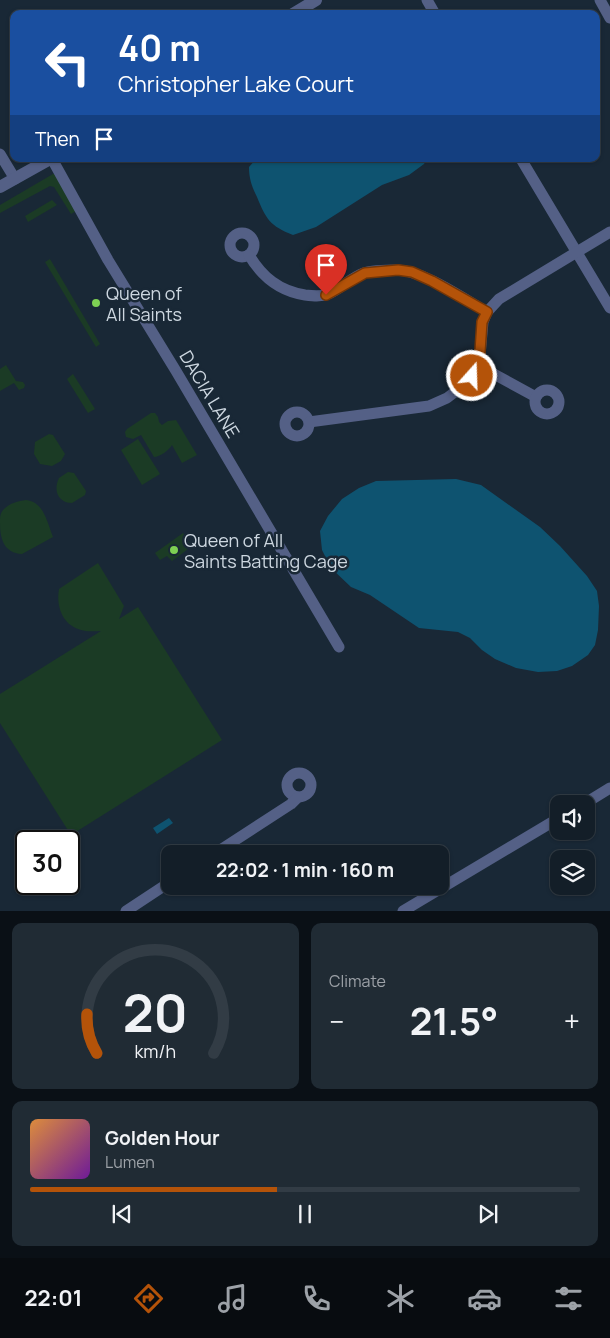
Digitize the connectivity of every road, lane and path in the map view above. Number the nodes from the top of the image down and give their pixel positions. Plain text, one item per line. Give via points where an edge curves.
1 (316, 0) edge
2 (600, 0) edge
3 (300, 10) edge
4 (610, 18) edge
5 (0, 154) edge
6 (46, 162) edge
7 (53, 162) edge
8 (523, 162) edge
9 (15, 179) junction
10 (1, 185) edge
11 (610, 232) edge
12 (576, 252) junction
13 (249, 255) dead end
14 (610, 308) edge
15 (487, 312) junction
16 (479, 366) junction
17 (536, 397) dead end
18 (309, 422) dead end
19 (339, 647) dead end
20 (610, 788) edge
21 (298, 797) dead end
22 (595, 797) edge
23 (550, 823) edge
24 (228, 845) edge
25 (161, 888) edge
26 (126, 910) edge
27 (403, 910) edge

1 - 3 street
2 - 4 street
5 - 9 street
6 - 9 street
7 - 19 street, DACIA LANE
8 - 12 street
9 - 10 street
11 - 12 street
12 - 14 street
12 - 15 street via 499,299
13 - 15 street via 268,279 295,293 326,295 365,273 398,270 425,278
15 - 16 street via 482,322
16 - 17 street
16 - 18 street via 464,385 429,406
20 - 22 street
21 - 24 street
23 - 27 street
25 - 26 street

